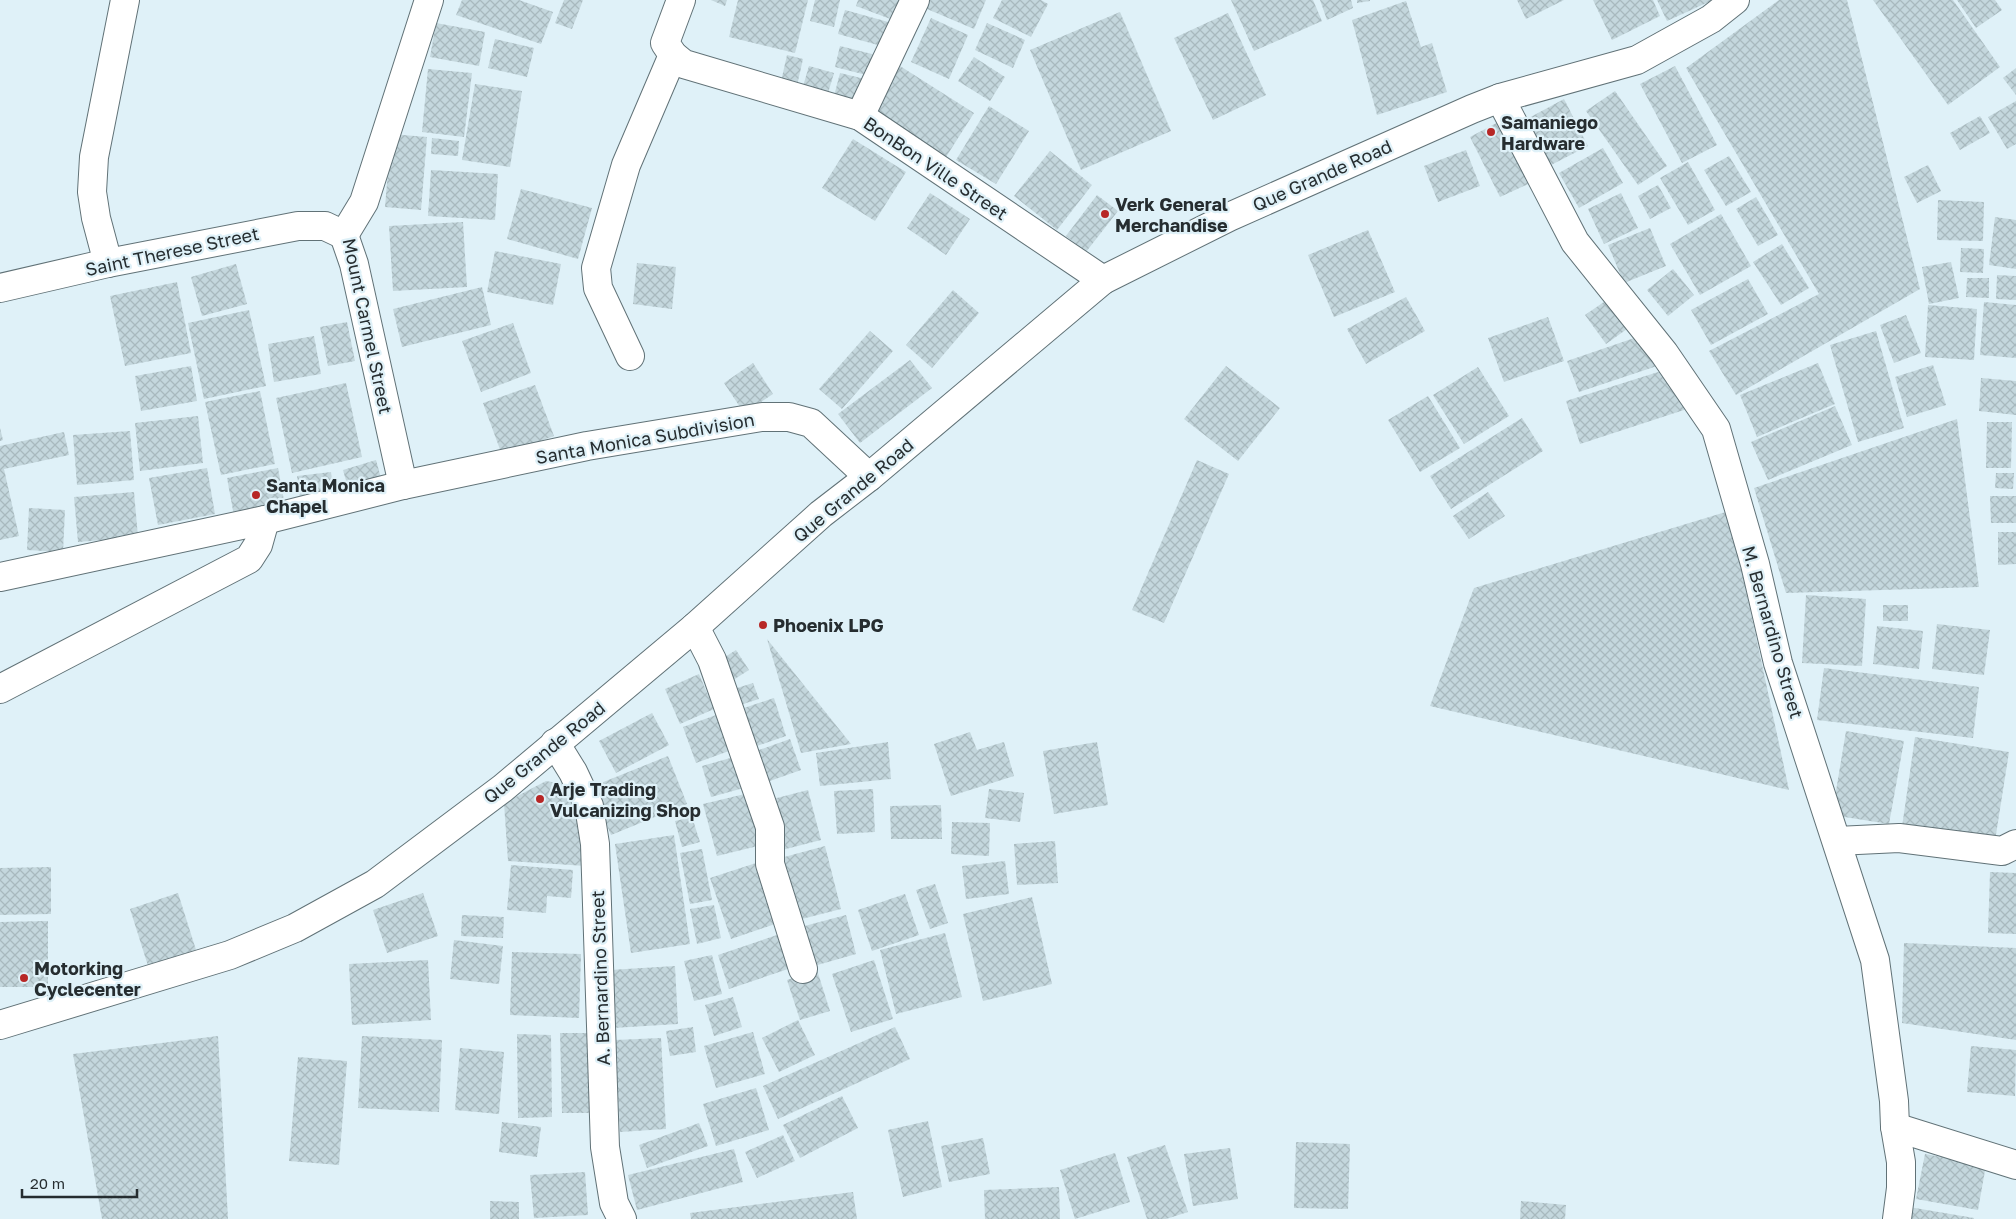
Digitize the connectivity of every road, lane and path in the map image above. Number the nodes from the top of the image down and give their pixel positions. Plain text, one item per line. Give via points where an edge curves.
1 (125, 0) edge
2 (429, 0) edge
3 (681, 0) edge
4 (915, 0) edge
5 (1736, 0) edge
6 (673, 55) junction
7 (1500, 98) junction
8 (860, 116) junction
9 (344, 235) junction
10 (108, 263) junction
11 (1103, 280) junction
12 (0, 288) edge
13 (630, 356) dead end
14 (869, 477) junction
15 (403, 486) junction
16 (265, 520) junction
17 (0, 577) edge
18 (696, 627) junction
19 (0, 689) edge
20 (555, 743) junction
21 (1837, 842) junction
22 (2016, 844) edge
23 (803, 969) dead end
24 (0, 1025) edge
25 (1895, 1127) junction
26 (2016, 1164) edge
27 (622, 1219) edge
28 (1897, 1219) edge

1 - 10 street via 94,157 92,192
2 - 9 street, Mount Carmel Street via 364,202
3 - 6 street via 664,43
4 - 8 street
5 - 7 street, Que Grande Road via 1711,20 1637,60
6 - 8 street, BonBon Ville Street via 684,64
6 - 13 street via 626,165 596,268 598,288
7 - 11 street, Que Grande Road via 1246,209
7 - 21 street, M. Bernardino Street via 1575,242 1664,353 1716,429 1755,564 1778,663
8 - 11 street, BonBon Ville Street
9 - 10 street, Saint Therese Street via 325,226 298,226
9 - 15 street, Mount Carmel Street via 354,264
10 - 12 street, Saint Therese Street
11 - 14 street, Que Grande Road
14 - 15 street, Santa Monica Subdivision via 811,422 789,417 762,417 587,446
14 - 18 street, Que Grande Road via 821,514
15 - 16 street, Santa Monica Subdivision
16 - 17 street, Santa Monica Subdivision
16 - 19 street via 250,559
18 - 20 street, Que Grande Road
18 - 23 street via 712,660 770,827 770,864
20 - 24 street, Que Grande Road via 503,788 375,884 295,928 230,955
20 - 27 street, A. Bernardino Street via 589,806 595,844 605,1147 614,1203
21 - 22 street via 1899,838 2002,851
21 - 25 street, M. Bernardino Street via 1875,960
25 - 26 street
25 - 28 street, M. Bernardino Street via 1902,1162

